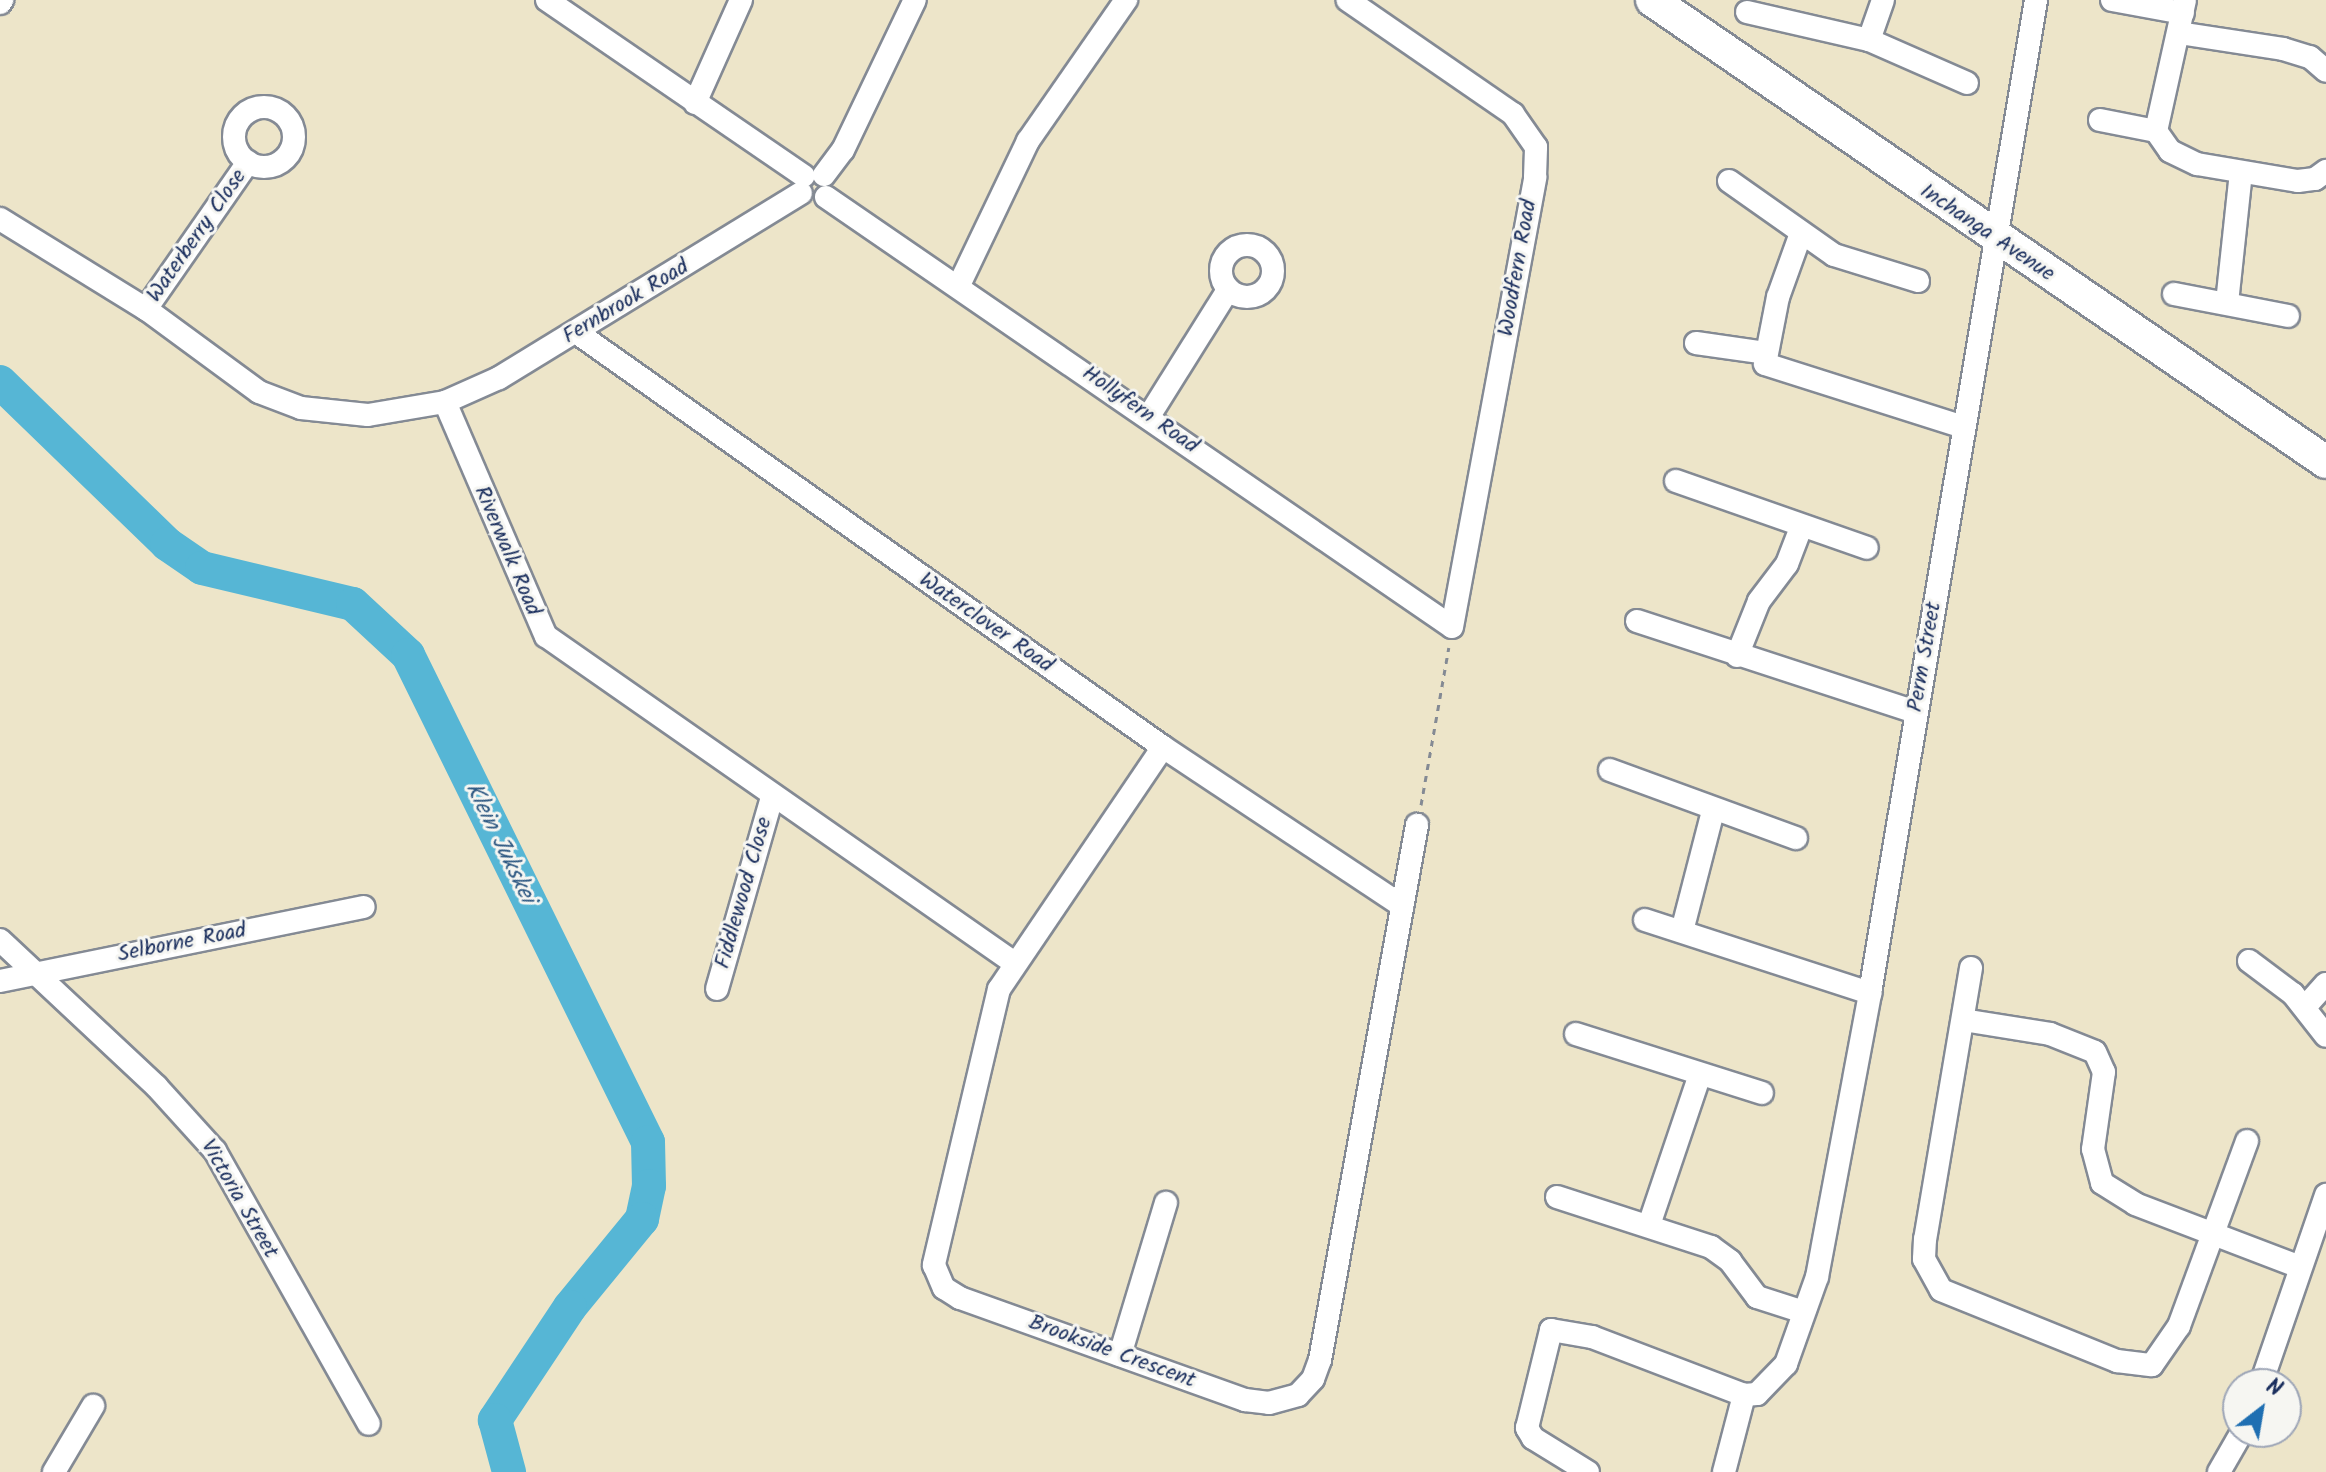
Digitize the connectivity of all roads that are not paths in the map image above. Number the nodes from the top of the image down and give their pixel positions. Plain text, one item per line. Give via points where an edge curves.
1 (547, 0) edge
2 (741, 0) edge
3 (915, 0) edge
4 (1126, 0) edge
5 (1348, 0) edge
6 (1652, 0) edge
7 (1883, 0) edge
8 (2036, 0) edge
9 (2112, 0) edge
10 (1747, 12) dead end
11 (2182, 15) edge
12 (1869, 40) junction
13 (2326, 71) edge
14 (1967, 83) dead end
15 (695, 103) junction
16 (2100, 120) dead end
17 (2156, 131) junction
18 (248, 162) dead end
19 (2326, 171) edge
20 (2241, 173) junction
21 (1729, 181) dead end
22 (814, 185) junction
23 (0, 219) edge
24 (1800, 236) junction
25 (1997, 241) junction
26 (1918, 281) dead end
27 (959, 285) junction
28 (1228, 290) dead end
29 (2174, 294) dead end
30 (2227, 303) junction
31 (146, 309) junction
32 (2288, 316) dead end
33 (576, 332) junction
34 (1696, 343) dead end
35 (1765, 353) junction
36 (445, 402) junction
37 (1149, 416) junction
38 (1964, 427) junction
39 (2326, 462) edge
40 (1676, 481) dead end
41 (1801, 527) junction
42 (1867, 548) dead end
43 (1637, 621) dead end
44 (1452, 627) joint
45 (1737, 656) junction
46 (1916, 712) junction
47 (1163, 747) junction
48 (1610, 770) dead end
49 (772, 797) junction
50 (1713, 811) junction
51 (1417, 825) road end
52 (1796, 838) dead end
53 (1402, 906) junction
54 (364, 907) dead end
55 (1645, 920) dead end
56 (1682, 931) junction
57 (0, 940) edge
58 (2249, 961) dead end
59 (1013, 962) junction
60 (1971, 968) dead end
61 (35, 972) junction
62 (0, 981) edge
63 (2326, 984) edge
64 (717, 989) dead end
65 (1870, 993) junction
66 (2305, 1007) junction
67 (1963, 1020) junction
68 (1576, 1034) dead end
69 (2326, 1036) edge
70 (1700, 1074) junction
71 (1762, 1093) dead end
72 (2247, 1141) dead end
73 (2326, 1195) edge
74 (1557, 1197) dead end
75 (1166, 1203) dead end
76 (1649, 1225) junction
77 (2212, 1234) junction
78 (2300, 1267) junction
79 (1804, 1312) junction
80 (1120, 1355) junction
81 (2266, 1368) edge
82 (1744, 1395) junction
83 (93, 1406) dead end
84 (369, 1424) dead end
85 (2233, 1448) edge
86 (54, 1472) edge
87 (1588, 1472) edge
88 (1724, 1472) edge
89 (2219, 1472) edge

1 - 15 street, Hollyfern Road
2 - 15 street
3 - 22 street via 843,150
4 - 27 street via 1028,141
5 - 44 street, Woodfern Road via 1513,114 1536,147 1535,177
6 - 25 street, Inchanga Avenue
7 - 12 street
8 - 25 street, Perm Street
9 - 11 street
10 - 12 street
11 - 13 street via 2310,57
11 - 17 street
12 - 14 street
15 - 22 street, Hollyfern Road
16 - 17 street
17 - 20 street via 2178,157
18 - 31 street, Waterberry Close
19 - 20 street via 2306,182
20 - 30 street
21 - 24 street
22 - 27 street, Hollyfern Road
22 - 33 street, Fernbrook Road
23 - 31 street
24 - 26 street via 1854,264
24 - 35 street
25 - 38 street, Perm Street
25 - 39 street, Inchanga Avenue
27 - 37 street, Hollyfern Road
28 - 37 street
29 - 30 street
30 - 32 street
31 - 36 street via 234,378 301,408 368,415
33 - 36 street, Fernbrook Road
33 - 47 street, Waterclover Road
34 - 35 street
35 - 38 street via 1765,364 1778,372
36 - 49 street, Riverwalk Road via 546,636
37 - 44 street, Hollyfern Road
38 - 46 street, Perm Street
40 - 41 street
41 - 42 street
41 - 45 street via 1787,564 1753,613
43 - 45 street
45 - 46 street
46 - 65 street, Perm Street
47 - 53 street, Waterclover Road
47 - 59 street, Brookside Crescent
48 - 50 street
49 - 59 street, Riverwalk Road
49 - 64 street, Fiddlewood Close
50 - 52 street
50 - 56 street
51 - 53 street, Brookside Crescent
53 - 80 street, Brookside Crescent via 1327,1329 1313,1379 1287,1400 1259,1403
54 - 61 street, Selborne Road
55 - 56 street
56 - 65 street
57 - 61 street, Victoria Street
58 - 66 street
59 - 80 street, Brookside Crescent via 988,1028 938,1235 935,1272 944,1288 960,1298
60 - 67 street
61 - 62 street, Selborne Road
61 - 84 street, Victoria Street via 157,1087 215,1151
63 - 66 street
65 - 79 street, Perm Street via 1828,1228
66 - 69 street
67 - 77 street via 2050,1034 2095,1052 2104,1072 2093,1149 2102,1183 2122,1198
67 - 77 street via 1925,1239 1924,1259 1941,1290 2117,1361 2152,1365 2179,1326
68 - 70 street
70 - 71 street
70 - 76 street
72 - 77 street
73 - 78 street
74 - 76 street
75 - 80 street
76 - 79 street via 1711,1247 1730,1261 1757,1297
77 - 78 street
78 - 81 street
79 - 82 street, Perm Street via 1777,1378 1757,1394
82 - 87 street via 1592,1337 1551,1330 1527,1428 1533,1438
82 - 88 street
83 - 86 street
85 - 89 street

